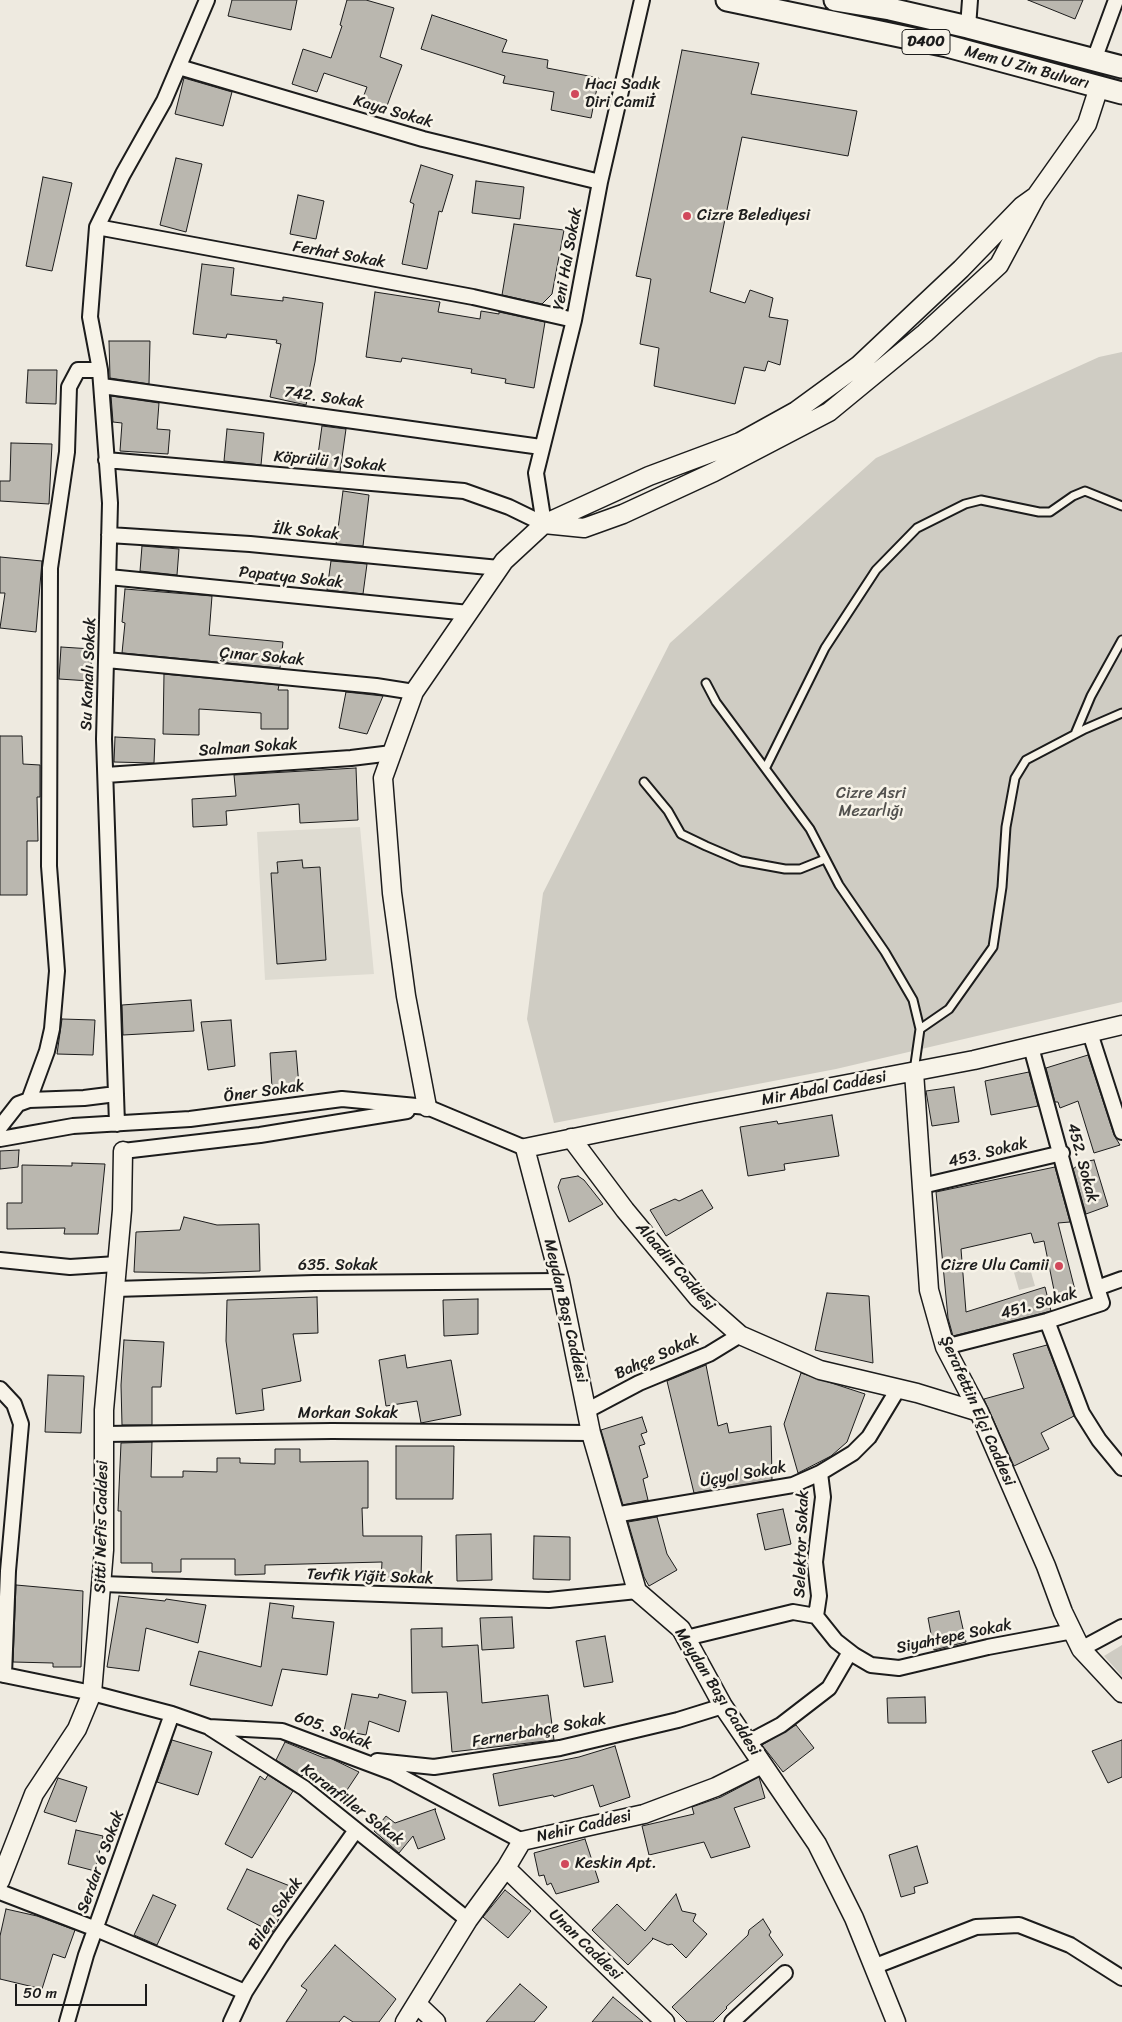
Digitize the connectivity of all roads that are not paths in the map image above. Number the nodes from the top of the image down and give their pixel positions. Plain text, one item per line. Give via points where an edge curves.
1 (207, 0) edge
2 (642, 0) edge
3 (727, 0) edge
4 (835, 0) edge
5 (970, 0) edge
6 (1116, 0) edge
7 (968, 27) junction
8 (1094, 60) junction
9 (179, 67) junction
10 (1122, 68) edge
11 (1099, 87) junction
12 (1122, 93) edge
13 (600, 182) junction
14 (1036, 196) junction
15 (97, 227) junction
16 (574, 320) junction
17 (100, 370) junction
18 (102, 386) junction
19 (541, 447) junction
20 (106, 460) junction
21 (1122, 506) edge
22 (544, 524) junction
23 (109, 535) junction
24 (500, 568) junction
25 (109, 577) junction
26 (469, 613) junction
27 (1122, 640) edge
28 (107, 660) junction
29 (706, 684) dead end
30 (414, 692) junction
31 (1122, 713) edge
32 (1075, 734) junction
33 (392, 753) junction
34 (766, 767) junction
35 (106, 775) junction
36 (644, 782) dead end
37 (825, 859) junction
38 (1122, 1025) edge
39 (920, 1029) junction
40 (1090, 1033) junction
41 (1031, 1047) junction
42 (914, 1072) junction
43 (116, 1094) junction
44 (29, 1100) junction
45 (427, 1108) junction
46 (117, 1124) junction
47 (0, 1126) edge
48 (1122, 1132) edge
49 (571, 1138) junction
50 (0, 1140) edge
51 (525, 1148) junction
52 (124, 1151) joint
53 (1062, 1153) junction
54 (922, 1186) junction
55 (0, 1260) edge
56 (117, 1264) junction
57 (1122, 1279) edge
58 (560, 1281) junction
59 (1098, 1288) junction
60 (115, 1289) junction
61 (1047, 1321) junction
62 (740, 1334) junction
63 (945, 1347) junction
64 (0, 1389) edge
65 (898, 1389) junction
66 (588, 1410) junction
67 (979, 1412) junction
68 (591, 1433) junction
69 (104, 1434) junction
70 (1122, 1468) edge
71 (820, 1473) junction
72 (614, 1515) junction
73 (102, 1584) junction
74 (637, 1591) junction
75 (816, 1616) junction
76 (1122, 1627) edge
77 (1073, 1631) junction
78 (686, 1638) junction
79 (1081, 1648) junction
80 (850, 1652) junction
81 (2, 1675) edge
82 (92, 1693) junction
83 (1122, 1693) edge
84 (722, 1706) junction
85 (172, 1714) junction
86 (209, 1727) junction
87 (747, 1742) junction
88 (359, 1760) junction
89 (762, 1764) junction
90 (356, 1830) junction
91 (522, 1841) junction
92 (506, 1868) junction
93 (0, 1881) edge
94 (0, 1892) edge
95 (468, 1920) junction
96 (96, 1929) junction
97 (873, 1967) junction
98 (785, 1973) dead end
99 (1122, 1978) edge
100 (245, 1992) junction
101 (417, 2004) junction
102 (66, 2022) edge
103 (231, 2022) edge
104 (405, 2022) edge
105 (436, 2022) edge
106 (665, 2022) edge
107 (732, 2022) edge
108 (896, 2022) edge

1 - 9 street
2 - 13 street, Yeni Hal Sokak
3 - 11 main road, Mem U Zin Bulvarı / D400 via 947,46
4 - 7 main road, Mem U Zin Bulvarı / D400
5 - 7 street
6 - 8 street
7 - 8 main road, Mem U Zin Bulvarı / D400
8 - 10 main road, Mem U Zin Bulvarı / D400
9 - 13 street, Kaya Sokak via 423,139
9 - 15 street
11 - 12 main road, Mem U Zin Bulvarı / D400
11 - 14 street via 1087,124
13 - 16 street, Yeni Hal Sokak
14 - 22 street via 859,365 796,411 740,442 649,476
14 - 22 street via 999,264 925,334 829,412 714,472 623,514 584,528
15 - 16 street, Ferhat Sokak via 473,297
15 - 17 street, Su Kanalı Sokak via 90,318
16 - 19 street, Yeni Hal Sokak
17 - 18 street, Su Kanalı Sokak
17 - 44 street via 78,370 69,387 67,452 50,568 49,866 56,972 52,1029
18 - 19 street, 742. Sokak
18 - 20 street, Su Kanalı Sokak
19 - 22 street, Yeni Hal Sokak via 536,472
20 - 22 street, Köprülü 1 Sokak via 464,491
20 - 23 street, Su Kanalı Sokak
21 - 34 lane via 1085,491 1050,512 981,500 965,504 917,528 876,570 825,648
22 - 24 street
23 - 24 street, İlk Sokak via 250,544
23 - 25 street, Su Kanalı Sokak
24 - 26 street
25 - 26 street, Papatya Sokak
25 - 28 street, Su Kanalı Sokak
26 - 30 street
27 - 32 lane via 1091,696
28 - 30 street, Çınar Sokak
28 - 35 street, Su Kanalı Sokak
29 - 34 lane
30 - 33 street
31 - 32 lane
32 - 39 lane via 1026,760 1016,778 1006,827 993,947 949,1008
33 - 35 street, Salman Sokak
33 - 45 street via 383,778 392,893 406,996
34 - 37 lane via 810,830
35 - 43 street, Su Kanalı Sokak
36 - 37 lane via 668,811 681,834 715,850 741,861 785,869 800,869
37 - 39 lane via 913,1000
38 - 40 street, Mir Abdal Caddesi
39 - 42 lane
40 - 41 street, Mir Abdal Caddesi
40 - 48 street
41 - 42 street, Mir Abdal Caddesi
41 - 53 street, 452. Sokak
42 - 49 street, Mir Abdal Caddesi
42 - 54 street, Şerafettin Elçi Caddesi
43 - 44 street
43 - 46 street, Su Kanalı Sokak
44 - 47 street via 18,1104
45 - 46 street, Öner Sokak via 342,1099 190,1119
45 - 51 street, Öner Sokak
45 - 52 street via 260,1135
46 - 50 street, Öner Sokak via 73,1126
49 - 51 street, Mir Abdal Caddesi
49 - 62 street, Alaadin Caddesi via 698,1298
51 - 58 street, Meydan Başı Caddesi
52 - 56 street, Sitti Nefis Caddesi
53 - 54 street, 453. Sokak
53 - 59 street, 452. Sokak
54 - 63 street, Şerafettin Elçi Caddesi via 929,1290
55 - 56 street via 70,1267
56 - 60 street, Sitti Nefis Caddesi
57 - 59 street, 451. Sokak
58 - 60 street, 635. Sokak
58 - 66 street, Meydan Başı Caddesi
59 - 61 street, 451. Sokak via 1102,1303
60 - 69 street, Sitti Nefis Caddesi
61 - 63 street, 451. Sokak
61 - 70 street via 1082,1413
62 - 65 street, Alaadin Caddesi via 820,1370
62 - 66 street, Bahçe Sokak via 709,1354 640,1383
63 - 67 street, Şerafettin Elçi Caddesi
64 - 81 street via 14,1404 21,1424
65 - 67 street, Alaadin Caddesi
65 - 71 street, Üçyol Sokak via 869,1437 853,1453
66 - 68 street, Meydan Başı Caddesi
67 - 77 street, Şerafettin Elçi Caddesi
68 - 69 street, Morkan Sokak via 332,1431
68 - 72 street, Meydan Başı Caddesi
69 - 73 street, Sitti Nefis Caddesi
71 - 72 street, Üçyol Sokak via 793,1485
71 - 75 street, Selektor Sokak via 823,1497 815,1562 819,1596
72 - 74 street, Meydan Başı Caddesi
73 - 74 street, Tevfik Yiğit Sokak via 549,1600
73 - 82 street, Sitti Nefis Caddesi
74 - 78 street, Meydan Başı Caddesi via 681,1629
75 - 78 street via 793,1612
75 - 80 street, Siyahtepe Sokak via 836,1641
76 - 79 street
77 - 79 street, Şerafettin Elçi Caddesi
77 - 80 street, Siyahtepe Sokak via 900,1668 871,1665
78 - 84 street, Meydan Başı Caddesi
79 - 83 street, Şerafettin Elçi Caddesi
80 - 87 street via 838,1676 824,1693 781,1725
81 - 82 street, 605. Sokak
82 - 85 street, 605. Sokak
82 - 93 street, Sitti Nefis Caddesi via 77,1729 34,1794
84 - 87 street, Meydan Başı Caddesi
84 - 88 street, Fernerbahçe Sokak via 678,1720 560,1748 434,1767
85 - 86 street, 605. Sokak
85 - 96 street, Serdar 6 Sokak
86 - 88 street, 605. Sokak via 282,1731
86 - 90 street, Karanfiller Sokak via 304,1788
87 - 89 street, Meydan Başı Caddesi
88 - 91 street, 605. Sokak via 394,1773
89 - 91 street, Nehir Caddesi via 716,1787 644,1814
89 - 97 street, Meydan Başı Caddesi via 817,1844 854,1918
90 - 95 street, Karanfiller Sokak
90 - 100 street, Bilen Sokak
91 - 92 street, Nehir Caddesi
92 - 95 street, Nehir Caddesi
92 - 106 street, Unan Caddesi
94 - 96 street
95 - 101 street, Nehir Caddesi
96 - 100 street
96 - 102 street, Serdar 6 Sokak
97 - 99 street via 976,1928 1019,1925 1070,1945
97 - 108 street, Meydan Başı Caddesi
98 - 107 street
100 - 103 street, Bilen Sokak
101 - 104 street, Nehir Caddesi
101 - 105 street

